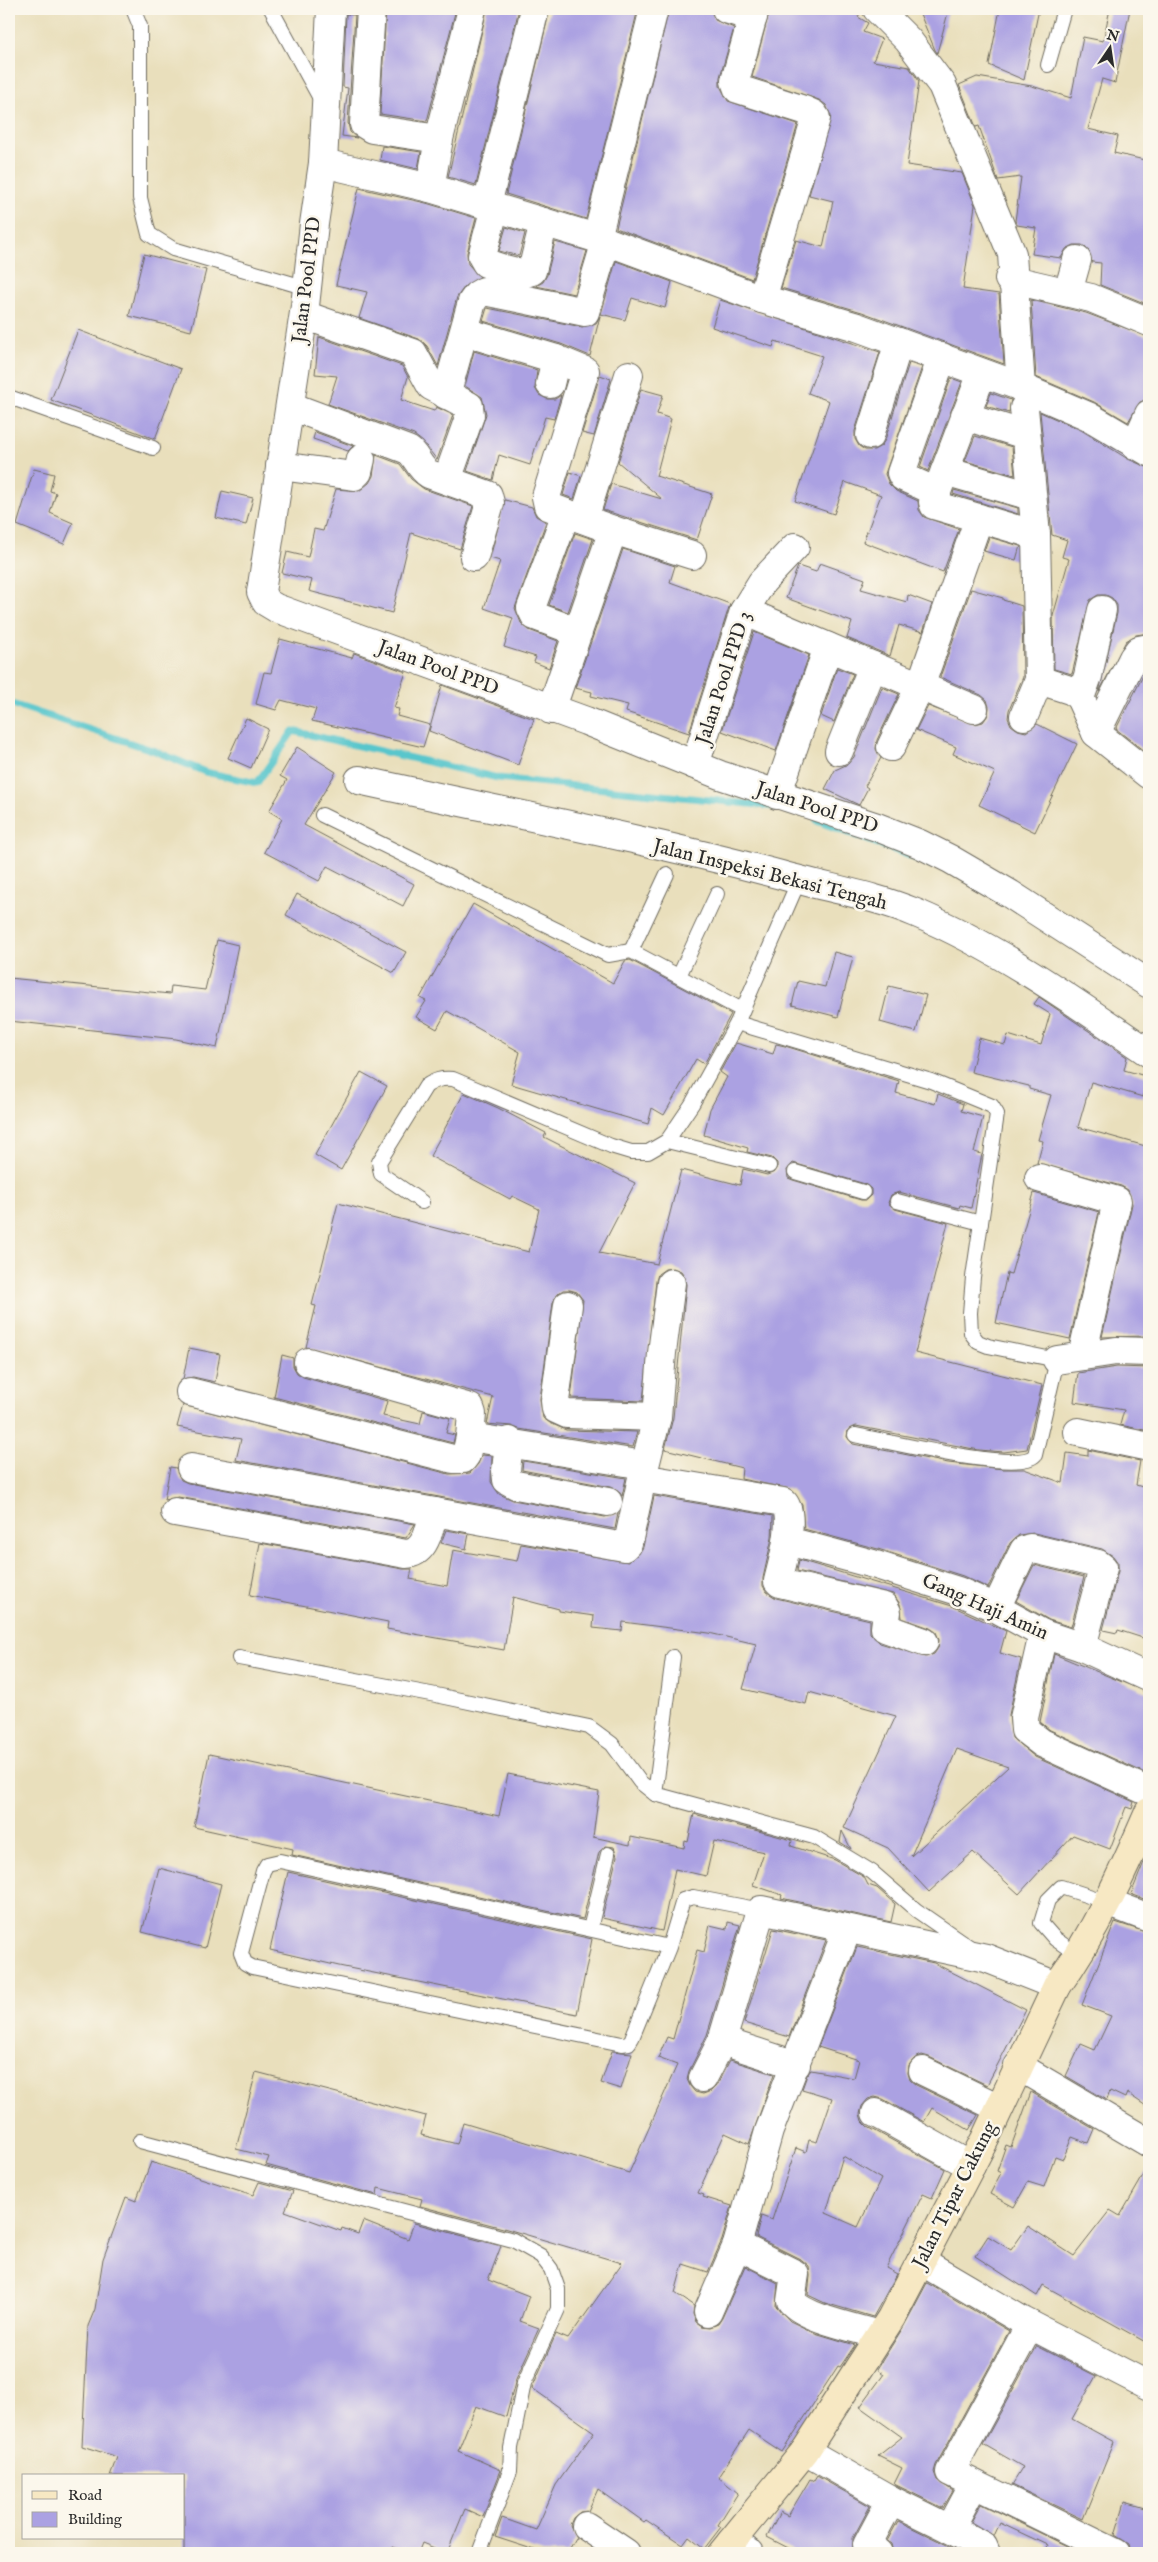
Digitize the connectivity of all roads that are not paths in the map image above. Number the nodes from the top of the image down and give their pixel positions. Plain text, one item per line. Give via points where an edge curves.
1 (133, 9) edge
2 (271, 9) edge
3 (332, 9) edge
4 (336, 9) edge
5 (472, 9) edge
6 (535, 9) edge
7 (654, 9) edge
8 (726, 9) edge
9 (877, 9) edge
10 (1064, 9) edge
11 (371, 11) edge
12 (754, 13) edge
13 (1048, 65) dead end
14 (326, 109) junction
15 (439, 139) junction
16 (323, 163) junction
17 (430, 188) junction
18 (491, 206) junction
19 (544, 222) junction
20 (601, 240) junction
21 (1077, 260) dead end
22 (1012, 279) junction
23 (307, 288) junction
24 (1068, 292) junction
25 (762, 299) junction
26 (304, 315) junction
27 (1149, 322) edge
28 (465, 332) junction
29 (899, 342) junction
30 (942, 358) junction
31 (982, 373) junction
32 (629, 375) dead end
33 (446, 395) junction
34 (9, 397) edge
35 (1023, 398) junction
36 (290, 406) junction
37 (1149, 414) edge
38 (965, 416) junction
39 (870, 435) dead end
40 (1025, 435) junction
41 (152, 448) dead end
42 (1142, 448) edge
43 (361, 460) dead end
44 (280, 466) junction
45 (448, 480) junction
46 (941, 482) junction
47 (1031, 496) junction
48 (575, 516) junction
49 (979, 518) junction
50 (613, 530) junction
51 (1036, 535) junction
52 (795, 547) dead end
53 (692, 556) dead end
54 (474, 557) dead end
55 (1102, 610) dead end
56 (744, 611) junction
57 (578, 632) junction
58 (828, 647) junction
59 (1149, 648) edge
60 (873, 666) junction
61 (1039, 680) junction
62 (921, 684) junction
63 (1080, 698) junction
64 (974, 709) dead end
65 (551, 710) junction
66 (1024, 716) dead end
67 (1096, 733) junction
68 (891, 747) dead end
69 (839, 751) dead end
70 (695, 765) junction
71 (1149, 775) edge
72 (358, 780) dead end
73 (777, 795) junction
74 (322, 815) dead end
75 (667, 874) dead end
76 (799, 880) junction
77 (717, 894) dead end
78 (631, 951) junction
79 (679, 976) junction
80 (1149, 984) edge
81 (742, 1010) junction
82 (737, 1023) junction
83 (1149, 1053) edge
84 (667, 1141) junction
85 (769, 1166) dead end
86 (795, 1172) dead end
87 (1039, 1178) dead end
88 (863, 1192) dead end
89 (422, 1202) dead end
90 (897, 1202) dead end
91 (981, 1223) junction
92 (671, 1284) dead end
93 (568, 1305) dead end
94 (1149, 1352) edge
95 (1069, 1358) junction
96 (308, 1362) dead end
97 (190, 1392) dead end
98 (657, 1417) junction
99 (1078, 1432) dead end
100 (855, 1435) dead end
101 (470, 1437) junction
102 (509, 1441) junction
103 (1149, 1447) edge
104 (191, 1468) dead end
105 (643, 1472) junction
106 (608, 1502) dead end
107 (175, 1512) dead end
108 (435, 1512) junction
109 (788, 1541) junction
110 (996, 1608) junction
111 (1043, 1634) junction
112 (924, 1642) dead end
113 (1082, 1647) junction
114 (673, 1657) dead end
115 (239, 1658) dead end
116 (1149, 1678) edge
117 (1149, 1792) edge
118 (655, 1794) junction
119 (1149, 1812) edge
120 (608, 1854) dead end
121 (1107, 1902) junction
122 (761, 1910) junction
123 (1149, 1918) edge
124 (590, 1929) junction
125 (847, 1930) junction
126 (669, 1947) junction
127 (1078, 1955) junction
128 (986, 1958) junction
129 (1057, 1986) junction
130 (722, 2041) junction
131 (796, 2065) junction
132 (1018, 2066) junction
133 (923, 2071) dead end
134 (703, 2078) dead end
135 (999, 2108) junction
136 (876, 2113) dead end
137 (140, 2141) dead end
138 (1149, 2143) edge
139 (971, 2166) junction
140 (737, 2245) junction
141 (921, 2261) junction
142 (708, 2312) dead end
143 (1030, 2325) junction
144 (880, 2335) junction
145 (1149, 2386) edge
146 (805, 2451) junction
147 (974, 2484) junction
148 (891, 2500) junction
149 (586, 2526) dead end
150 (950, 2529) junction
151 (734, 2549) edge
152 (479, 2553) edge
153 (626, 2553) edge
154 (878, 2553) edge
155 (986, 2553) edge
156 (1116, 2553) edge

1 - 23 lane via 140,26 140,198 149,234 173,249
2 - 14 lane
3 - 14 street, Jalan Pool PPD
4 - 11 street
5 - 15 street
6 - 18 street
7 - 20 street
8 - 12 street
9 - 22 street via 908,40 942,85 1012,254
10 - 13 lane
11 - 15 street via 364,124 372,129
12 - 25 street via 735,81 738,89 804,110 816,118
14 - 16 street, Jalan Pool PPD
15 - 17 street
16 - 17 street
16 - 23 street, Jalan Pool PPD
17 - 18 street
18 - 19 street
18 - 19 street via 482,256 486,263 500,268 523,273 532,271
19 - 20 street
20 - 25 street
20 - 28 street via 585,312 484,291 472,302
21 - 24 street
22 - 24 street
22 - 35 street
23 - 26 street, Jalan Pool PPD
24 - 27 street
25 - 29 street
26 - 33 street via 413,353 431,386
26 - 36 street, Jalan Pool PPD
28 - 33 street
28 - 48 street via 553,372 585,371 545,500 548,506
29 - 30 street
29 - 39 street
30 - 31 street
30 - 46 street via 901,473 903,477
31 - 35 street
31 - 38 street
32 - 48 street
33 - 45 street via 467,404 470,410
34 - 41 lane
35 - 40 street
35 - 42 street via 1088,416
36 - 44 street, Jalan Pool PPD
36 - 45 street via 408,450 414,454 421,469
37 - 42 street
38 - 40 street
38 - 46 street
40 - 47 street
43 - 44 street via 354,476
44 - 65 street, Jalan Pool PPD via 262,592 266,602
45 - 54 street via 490,498
46 - 47 street
46 - 49 street via 932,502 934,505
47 - 51 street
48 - 50 street
48 - 57 street via 531,608 535,616
49 - 51 street
49 - 62 street
50 - 53 street
50 - 57 street
51 - 61 street
52 - 56 street, Jalan Pool PPD 3 via 762,582
55 - 63 street
56 - 58 street
56 - 70 street, Jalan Pool PPD 3
57 - 65 street
58 - 60 street
58 - 73 street
59 - 67 street via 1139,650 1133,658
60 - 62 street
60 - 69 street
61 - 63 street via 1062,686
61 - 66 street
62 - 64 street
62 - 68 street
63 - 67 street
65 - 70 street, Jalan Pool PPD
67 - 71 street
70 - 73 street, Jalan Pool PPD
72 - 76 street, Jalan Inspeksi Bekasi Tengah
73 - 80 street, Jalan Pool PPD via 878,827 950,859
74 - 78 lane via 608,955
75 - 78 lane
76 - 81 lane
76 - 83 street, Jalan Inspeksi Bekasi Tengah via 855,893 913,912 960,934 1089,1012
77 - 79 lane
78 - 79 lane
79 - 81 lane
81 - 82 lane
82 - 84 lane via 692,1104
82 - 91 lane via 931,1081 992,1106 998,1121
84 - 85 lane
84 - 89 lane via 648,1152 631,1152 452,1079 442,1078 426,1086 379,1162 381,1174
86 - 88 lane
87 - 95 street via 1117,1201
90 - 91 lane
91 - 95 lane via 973,1277 972,1333 978,1342 988,1346
92 - 98 street
93 - 98 street via 556,1409 567,1414
94 - 95 street via 1116,1351
95 - 100 lane via 1037,1450 1030,1459 979,1459
96 - 101 street via 470,1408
97 - 101 street via 454,1459 463,1459 466,1455
98 - 105 street
99 - 103 street
101 - 102 street
102 - 105 street
102 - 106 street via 507,1480 516,1485
104 - 108 street
105 - 108 street via 628,1543 624,1547
105 - 109 street via 783,1502 788,1510
107 - 108 street via 414,1554 420,1549
109 - 110 street, Gang Haji Amin via 918,1578
109 - 112 street via 780,1583 884,1607 887,1612 885,1628
110 - 111 street, Gang Haji Amin
110 - 113 street via 1024,1550 1030,1548 1098,1564 1103,1568
111 - 113 street, Gang Haji Amin
111 - 117 street via 1024,1718 1025,1730 1042,1743
113 - 116 street, Gang Haji Amin
114 - 118 lane
115 - 118 lane via 589,1727 612,1744 640,1782
118 - 128 lane via 814,1837 872,1872 916,1910
119 - 121 street, Jalan Tipar Cakung
120 - 124 lane
121 - 123 street
121 - 127 street, Jalan Tipar Cakung
121 - 127 lane via 1061,1887 1048,1900 1041,1923 1055,1939
122 - 125 street
122 - 126 lane via 687,1898 683,1900
122 - 130 street
124 - 126 lane
124 - 126 lane via 280,1861 267,1864 263,1871 241,1953 245,1963 252,1967 622,2044 632,2038
125 - 128 street
125 - 131 street
127 - 129 street, Jalan Tipar Cakung
128 - 129 street
129 - 132 street, Jalan Tipar Cakung
130 - 131 street
130 - 134 street
131 - 140 street via 769,2131
132 - 135 street, Jalan Tipar Cakung
132 - 138 street
133 - 135 street
135 - 139 street, Jalan Tipar Cakung
136 - 139 street
137 - 152 lane via 513,2240 541,2256 558,2289 558,2309 524,2383 511,2448 510,2472
139 - 141 street, Jalan Tipar Cakung
140 - 142 street
140 - 144 street via 795,2274 791,2302 795,2306 809,2314
141 - 143 street
141 - 144 street, Jalan Tipar Cakung
143 - 145 street
143 - 147 street via 950,2472
144 - 146 street, Jalan Tipar Cakung
146 - 148 street
146 - 151 street, Jalan Tipar Cakung
147 - 150 street
147 - 156 street
148 - 150 street
148 - 154 street via 867,2545 868,2549
149 - 153 street
150 - 155 street via 982,2546

